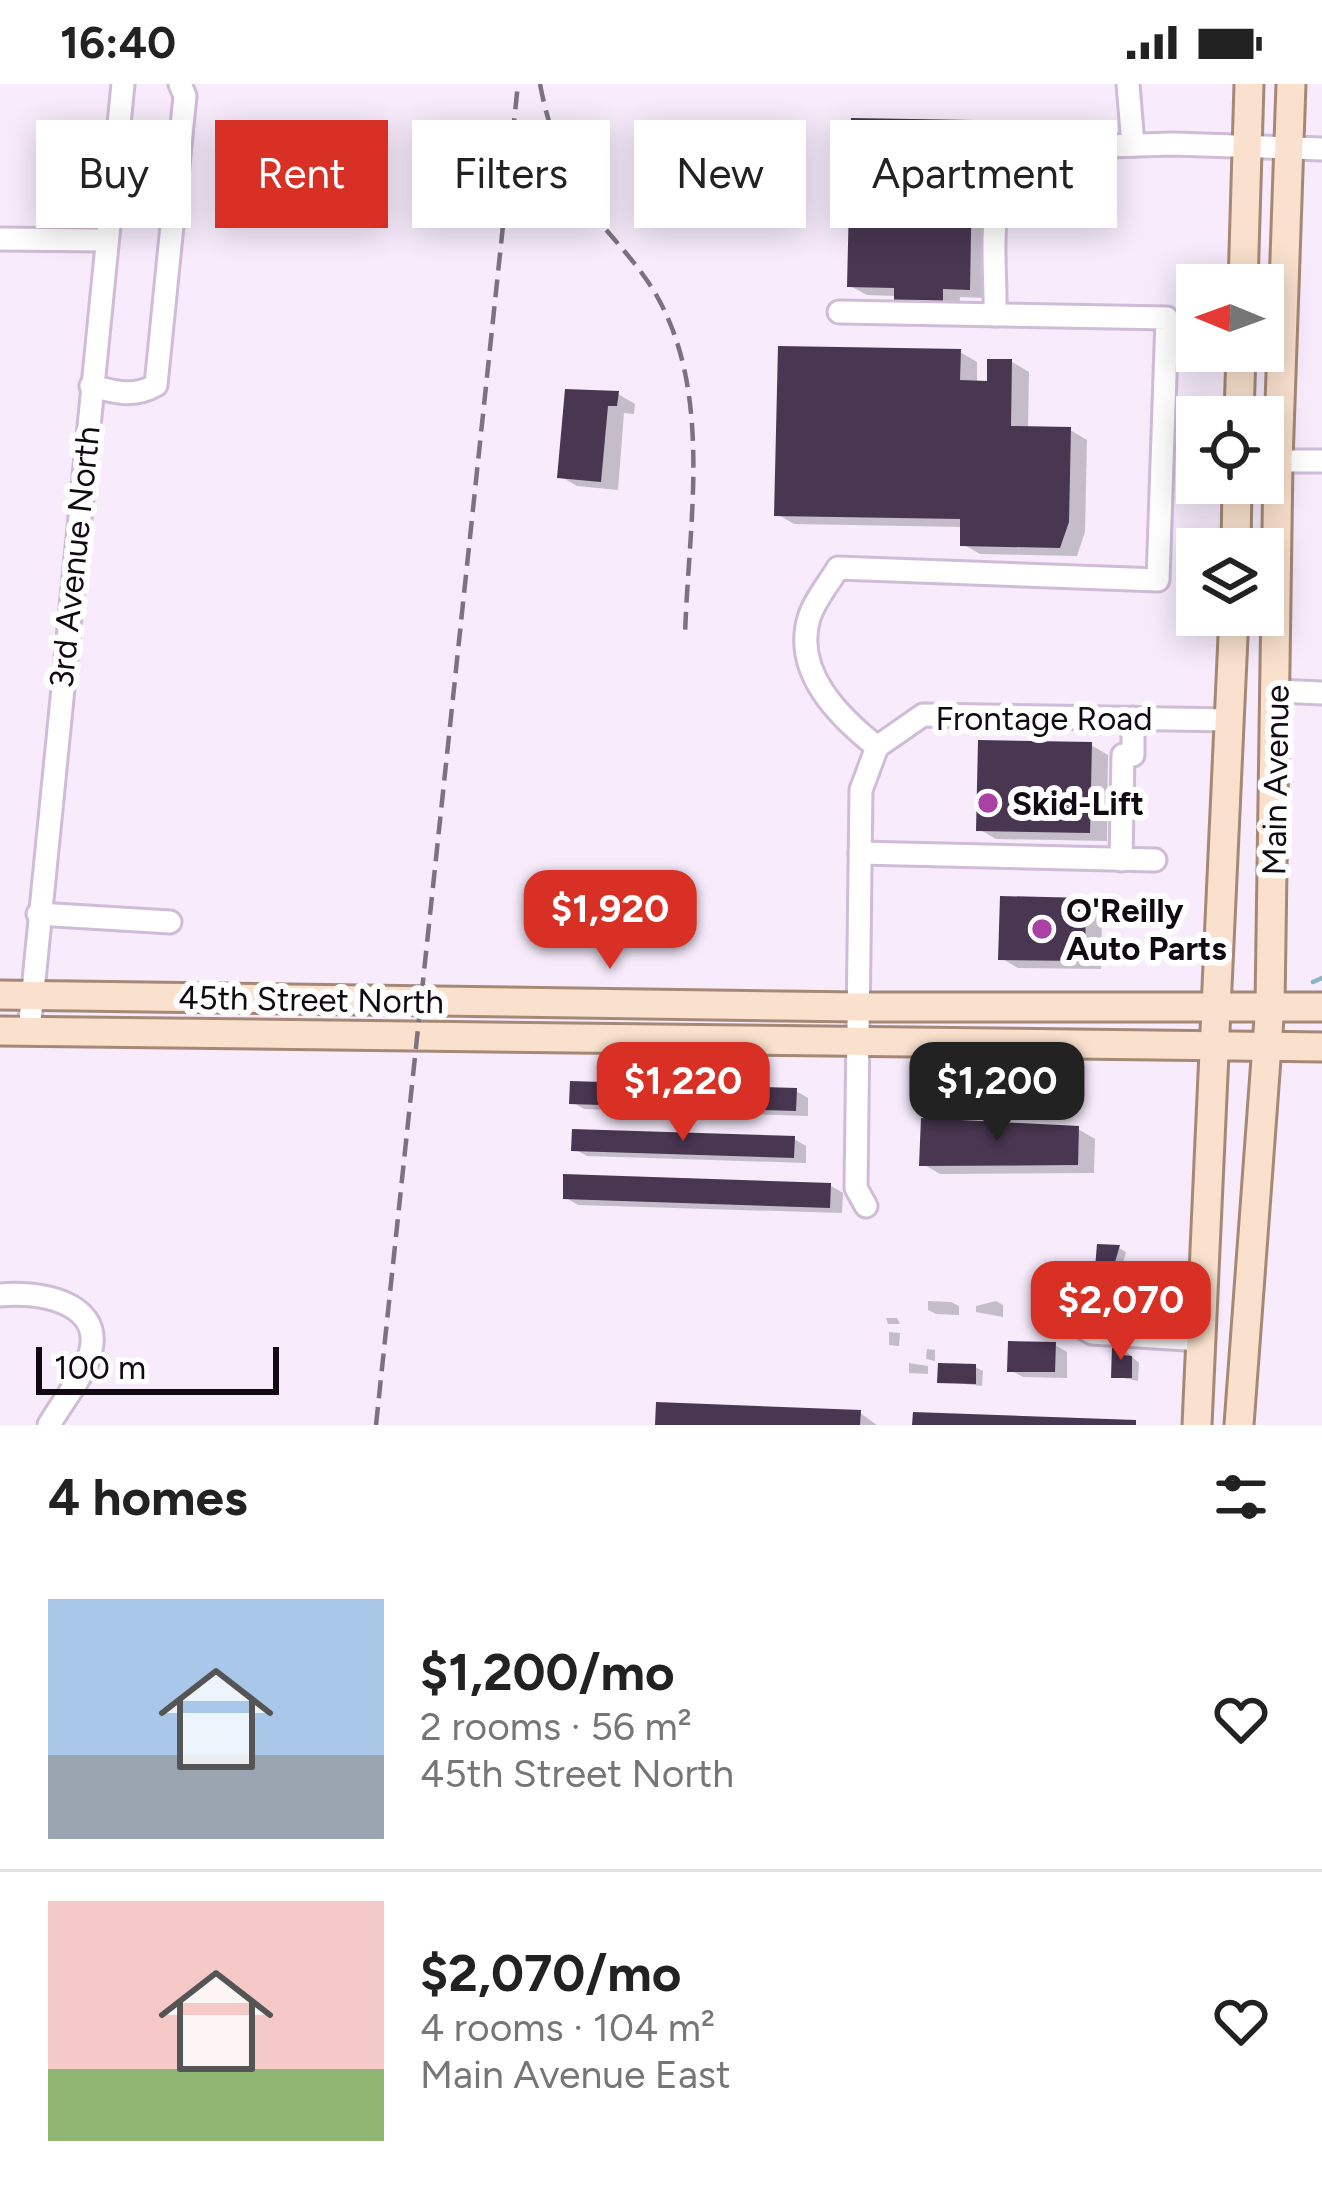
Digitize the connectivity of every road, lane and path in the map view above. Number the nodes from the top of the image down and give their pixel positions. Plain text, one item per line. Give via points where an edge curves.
1 (123, 84) edge
2 (180, 84) edge
3 (1128, 84) edge
4 (1249, 84) edge
5 (1292, 84) edge
6 (1133, 145) junction
7 (1247, 146) junction
8 (1290, 147) junction
9 (1322, 149) edge
10 (0, 239) edge
11 (105, 240) junction
12 (1244, 264) edge
13 (839, 312) dead end
14 (995, 315) junction
15 (91, 386) junction
16 (1280, 396) edge
17 (1284, 461) edge
18 (1322, 461) edge
19 (1278, 504) edge
20 (1233, 636) edge
21 (1277, 691) junction
22 (1322, 693) edge
23 (1133, 718) junction
24 (1231, 719) junction
25 (878, 746) junction
26 (860, 854) junction
27 (1121, 860) junction
28 (1155, 860) dead end
29 (38, 914) junction
30 (170, 922) dead end
31 (0, 995) edge
32 (31, 995) junction
33 (1220, 1004) junction
34 (1270, 1005) junction
35 (1322, 1006) edge
36 (860, 1007) junction
37 (14, 1031) edge
38 (860, 1042) junction
39 (1217, 1044) junction
40 (1266, 1044) junction
41 (1322, 1047) edge
42 (866, 1205) dead end
43 (1157, 1282) dead end
44 (0, 1294) edge
45 (1201, 1340) junction
46 (50, 1425) edge
47 (1197, 1425) edge
48 (1239, 1425) edge

1 - 11 street, 3rd Avenue North
2 - 15 street via 156,385 121,394
3 - 6 street
4 - 7 main road
5 - 8 main road, Main Avenue
6 - 7 street
6 - 14 street via 1039,148 1009,166 1000,182
7 - 8 street
7 - 12 main road
8 - 9 street
8 - 16 main road, Main Avenue
10 - 11 street
11 - 15 street, 3rd Avenue North
13 - 14 street
14 - 25 street via 1166,318 1159,580 838,568 808,619 808,666 844,721
15 - 29 street, 3rd Avenue North
17 - 18 street
19 - 21 main road, Main Avenue
20 - 24 main road, Main Avenue
21 - 22 street
21 - 34 main road, Main Avenue
23 - 24 street, Frontage Road
23 - 25 street, Frontage Road via 923,715
23 - 27 street via 1133,755 1123,754
24 - 33 main road, Main Avenue
25 - 26 street via 861,790
26 - 27 street
26 - 36 street
27 - 28 street
29 - 30 street
29 - 32 street, 3rd Avenue North
31 - 32 main road, 45th Street North
32 - 36 main road, 45th Street North
32 - 37 street, 3rd Avenue North
33 - 34 main road, 45th Street North
33 - 36 main road, 45th Street North
33 - 39 main road, Main Avenue
34 - 35 main road, 45th Street North
34 - 40 main road, Main Avenue
36 - 38 street
37 - 38 main road, 45th Street North
38 - 39 main road, 45th Street North
38 - 42 street via 856,1188
39 - 40 main road, 45th Street North
39 - 45 main road, Main Avenue
40 - 41 main road, 45th Street North
40 - 48 main road, Main Avenue
43 - 45 street via 1118,1281 1085,1295 1076,1323 1092,1334
44 - 46 street via 57,1299 88,1327 90,1353
45 - 47 main road, Main Avenue

